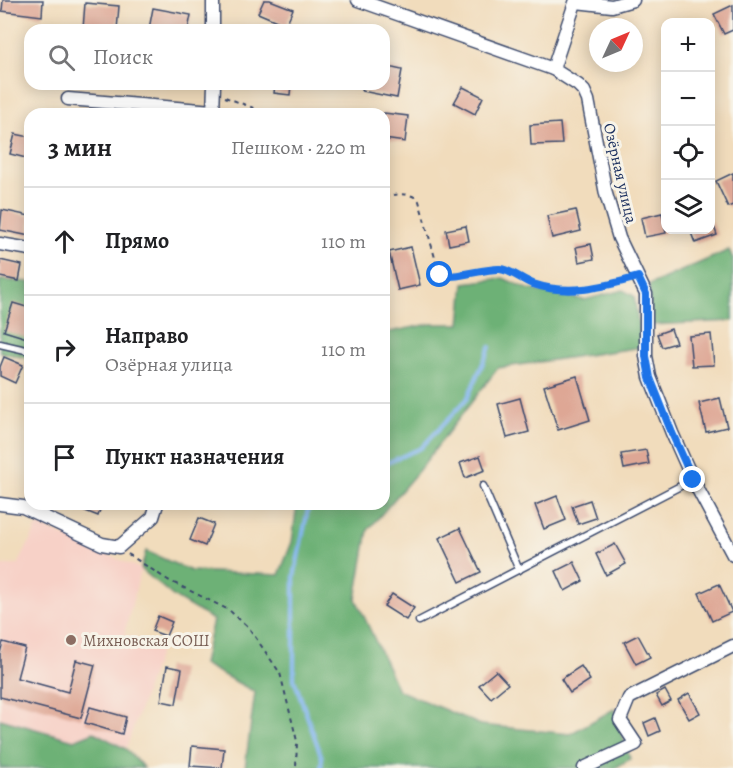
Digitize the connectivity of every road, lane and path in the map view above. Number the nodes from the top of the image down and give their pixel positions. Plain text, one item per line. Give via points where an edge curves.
1 (213, 0) edge
2 (358, 0) edge
3 (633, 0) edge
4 (576, 1) edge
5 (213, 24) edge
6 (553, 69) junction
7 (214, 90) edge
8 (216, 90) edge
9 (68, 99) dead end
10 (168, 108) edge
11 (213, 108) edge
12 (256, 108) edge
13 (390, 196) edge
14 (0, 243) edge
15 (24, 248) edge
16 (638, 277) junction
17 (0, 344) edge
18 (24, 350) edge
19 (693, 480) junction
20 (483, 486) dead end
21 (0, 504) edge
22 (24, 507) edge
23 (29, 510) edge
24 (155, 510) edge
25 (119, 548) junction
26 (733, 555) edge
27 (519, 570) junction
28 (418, 621) dead end
29 (733, 646) edge
30 (296, 768) edge
31 (584, 768) edge

1 - 5 street
2 - 6 street, Озёрная улица
3 - 4 street via 612,6
4 - 6 street
6 - 16 street, Озёрная улица via 578,85 588,100 606,194 619,238
7 - 11 street
8 - 12 path
9 - 10 street
13 - 16 path via 409,195 419,201 439,272 444,277 502,269 532,284 572,291
14 - 15 street
16 - 19 street, Озёрная улица via 646,294 650,378
17 - 18 lane
19 - 26 street, Озёрная улица
19 - 27 lane
20 - 27 lane
21 - 22 street
23 - 25 street
24 - 25 street via 153,517
25 - 30 path via 168,580 229,610 249,628 280,673 297,741
27 - 28 lane
29 - 31 street via 629,698 620,720 636,744

